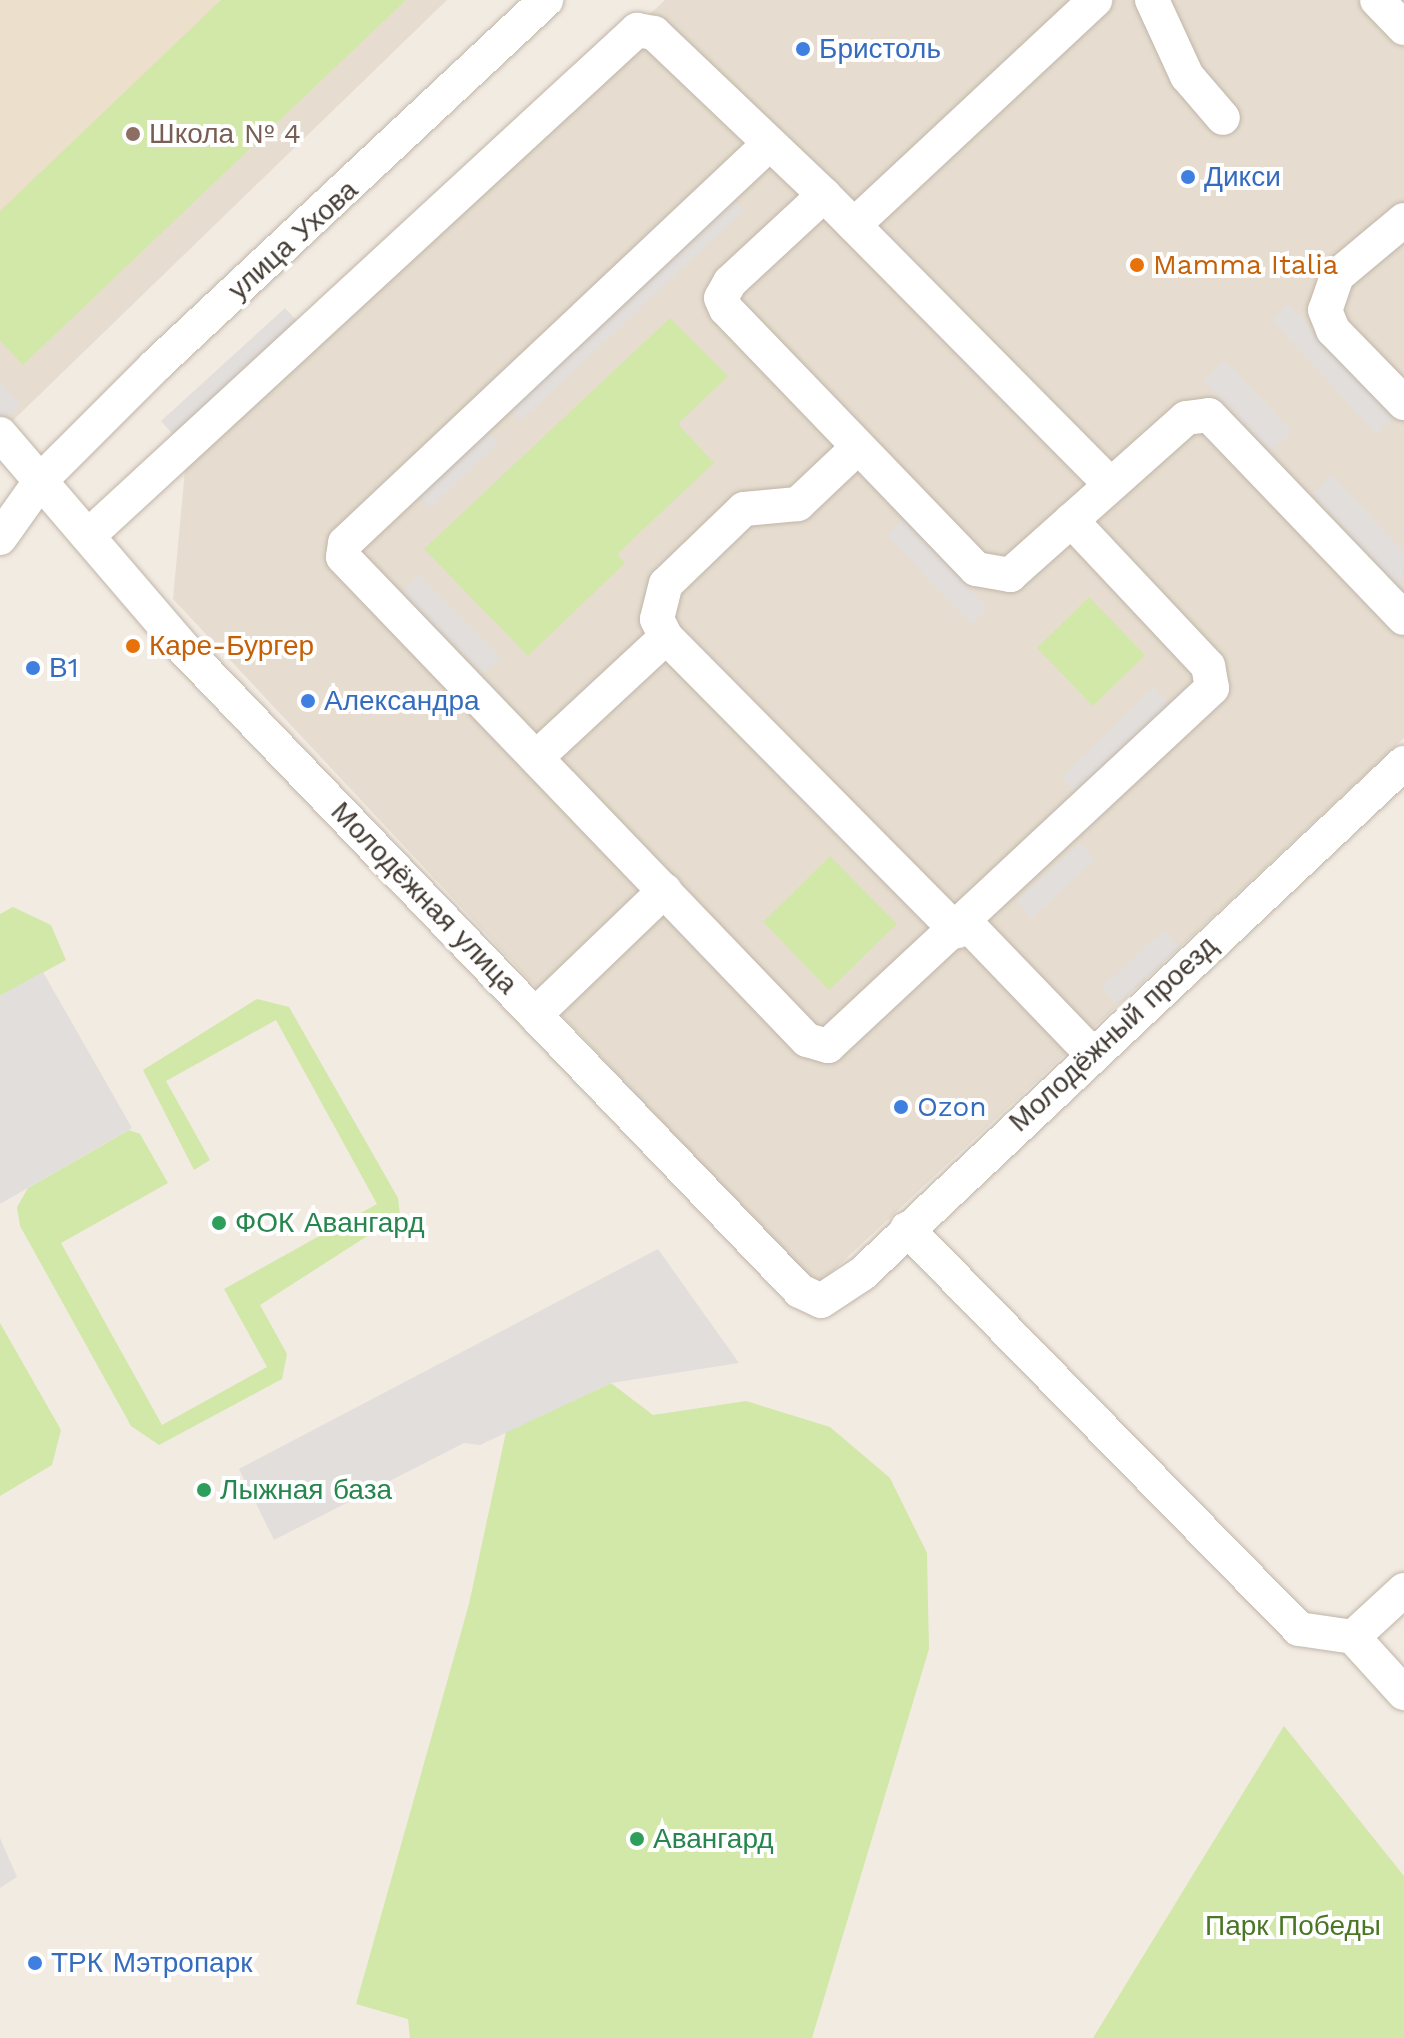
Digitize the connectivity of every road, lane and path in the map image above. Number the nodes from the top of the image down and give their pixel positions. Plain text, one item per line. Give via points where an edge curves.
1 (546, 0) edge
2 (1095, 0) edge
3 (1152, 0) edge
4 (1377, 0) edge
5 (1404, 28) edge
6 (1223, 118) dead end
7 (769, 144) junction
8 (824, 195) junction
9 (1404, 220) edge
10 (854, 225) junction
11 (1404, 403) edge
12 (0, 434) edge
13 (856, 449) junction
14 (41, 480) junction
15 (1110, 484) junction
16 (0, 505) edge
17 (1071, 520) junction
18 (88, 536) junction
19 (0, 538) edge
20 (1404, 618) edge
21 (666, 637) junction
22 (537, 757) junction
23 (1404, 763) edge
24 (665, 890) junction
25 (961, 927) junction
26 (535, 1015) junction
27 (1092, 1054) junction
28 (907, 1229) junction
29 (821, 1301) joint
30 (1404, 1590) edge
31 (1353, 1637) junction
32 (1404, 1693) edge

1 - 14 street, улица Ухова
2 - 10 street
3 - 6 street via 1187,76
4 - 5 street
7 - 8 street
7 - 18 street via 654,33 628,34
7 - 22 street via 342,547 343,557
8 - 10 street
8 - 13 street via 721,298
9 - 11 street via 1337,276 1325,310 1333,330
10 - 15 street
12 - 14 street, Молодёжная улица
13 - 17 street via 986,576 1010,575
13 - 21 street via 798,504 744,509 666,584 657,619
14 - 16 street, улица Ухова
14 - 18 street, Молодёжная улица
14 - 19 street, улица Ухова
15 - 17 street
15 - 20 street via 1186,418 1219,419
17 - 25 street via 1208,666 1212,688
18 - 26 street, Молодёжная улица via 185,650
21 - 22 street
21 - 25 street
22 - 24 street
23 - 27 street, Молодёжный проезд
24 - 25 street via 818,1044 837,1043
24 - 26 street
25 - 27 street
26 - 29 street, Молодёжная улица via 800,1291
27 - 28 street, Молодёжный проезд
28 - 29 street, Молодёжный проезд via 838,1295
28 - 31 street via 1299,1629
30 - 31 street
31 - 32 street

